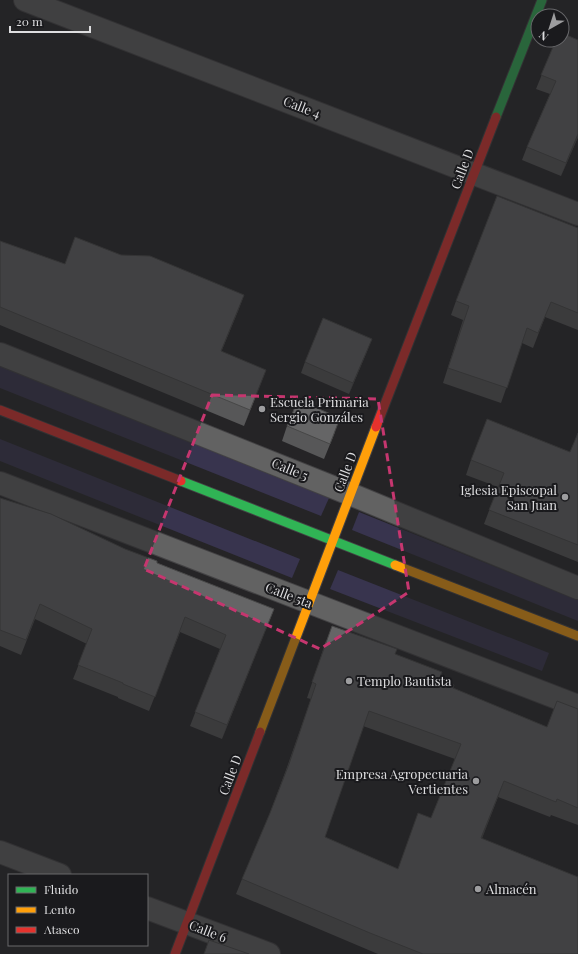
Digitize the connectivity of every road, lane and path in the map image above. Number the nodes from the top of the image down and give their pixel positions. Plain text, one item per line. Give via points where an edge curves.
1 (25, 0) edge
2 (542, 0) edge
3 (474, 174) junction
4 (578, 214) edge
5 (0, 354) edge
6 (0, 410) edge
7 (0, 483) edge
8 (350, 494) junction
9 (333, 540) junction
10 (578, 588) edge
11 (309, 602) junction
12 (578, 636) edge
13 (578, 706) edge
14 (0, 852) edge
15 (57, 874) edge
16 (148, 908) edge
17 (187, 923) junction
18 (176, 954) edge
19 (269, 954) edge

1 - 3 street, Calle 4
2 - 3 street, Calle D
3 - 4 street, Calle 4
3 - 8 street, Calle D
5 - 8 street, Calle 5
6 - 9 street
7 - 11 street, Calle 5ta
8 - 9 street, Calle D
8 - 10 street, Calle 5
9 - 11 street, Calle D
9 - 12 street
11 - 13 street, Calle 5ta
11 - 17 street, Calle D
14 - 15 street
16 - 17 street, Calle 6
17 - 18 street, Calle D
17 - 19 street, Calle 6

